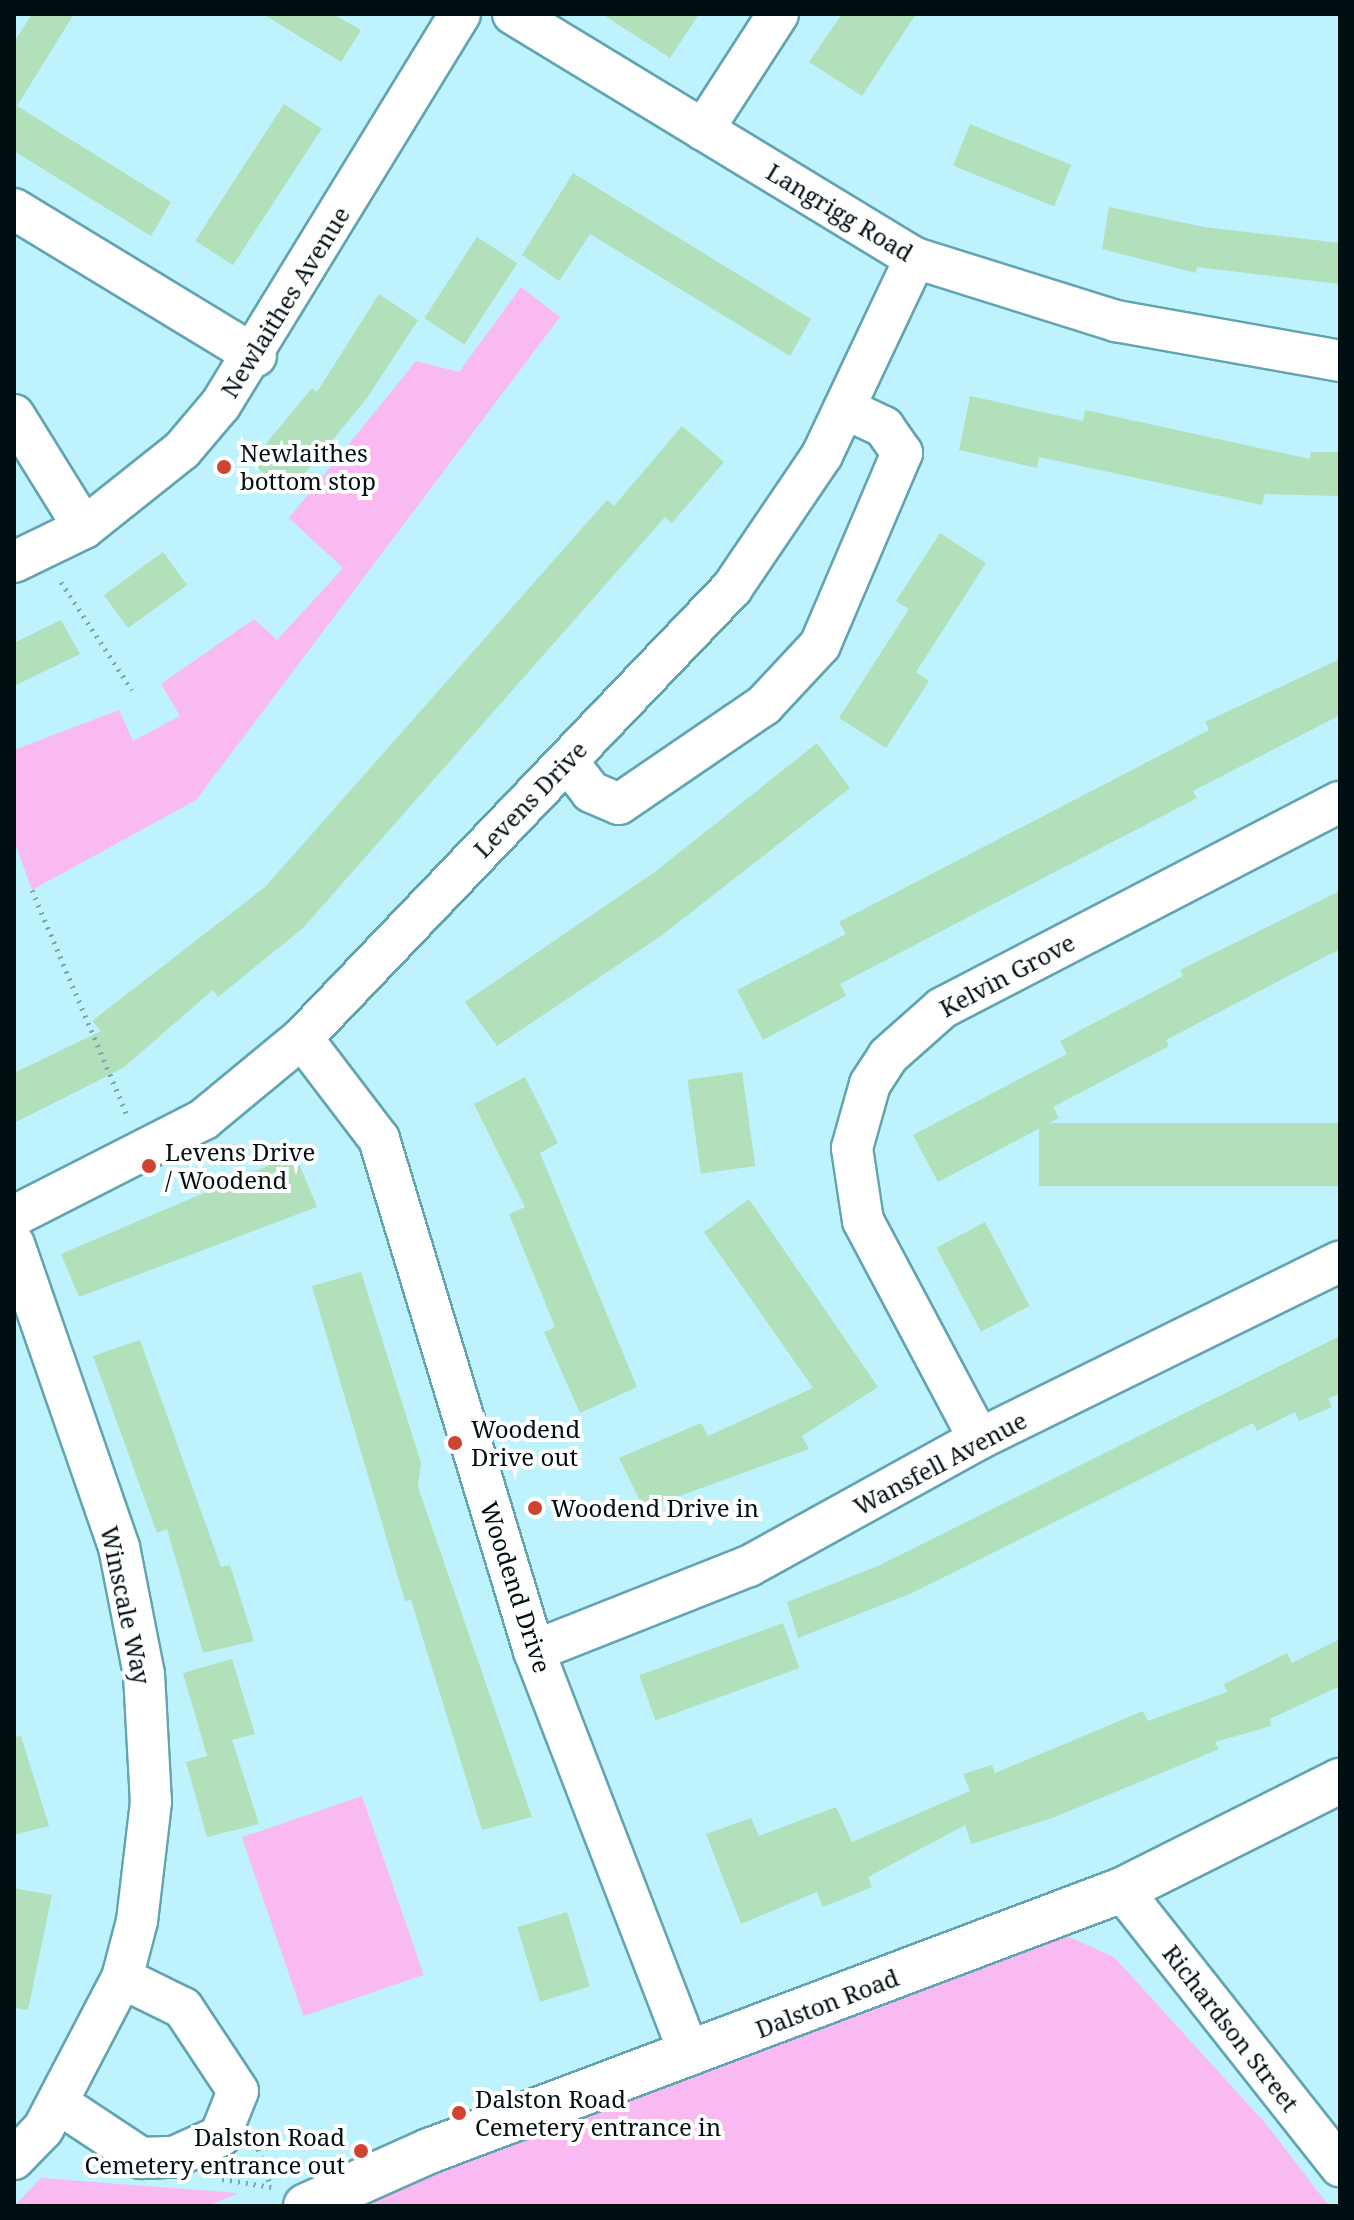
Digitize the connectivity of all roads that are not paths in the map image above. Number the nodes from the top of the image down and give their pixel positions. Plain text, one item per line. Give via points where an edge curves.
1 (460, 14) edge
2 (513, 14) edge
3 (778, 14) edge
4 (703, 130) junction
5 (14, 209) edge
6 (915, 258) junction
7 (256, 356) junction
8 (1340, 361) edge
9 (844, 408) junction
10 (14, 415) edge
11 (84, 528) junction
12 (27, 557) edge
13 (567, 761) junction
14 (1340, 802) edge
15 (302, 1038) junction
16 (14, 1216) edge
17 (14, 1244) edge
18 (1340, 1261) edge
19 (979, 1439) junction
20 (534, 1651) junction
21 (1340, 1781) edge
22 (1122, 1890) junction
23 (122, 1978) junction
24 (690, 2055) junction
25 (58, 2103) junction
26 (14, 2159) edge
27 (1340, 2166) edge
28 (331, 2200) edge

1 - 7 street, Newlaithes Avenue
2 - 4 street, Langrigg Road
3 - 4 street
4 - 6 street, Langrigg Road
5 - 7 street
6 - 8 street, Langrigg Road via 1116,321
6 - 9 street, Levens Drive
7 - 11 street, Newlaithes Avenue via 182,450
9 - 13 street, Levens Drive via 822,455 732,588
9 - 13 street via 884,427 902,453 820,645 764,705 619,804 591,792
10 - 11 street
11 - 12 street, Newlaithes Avenue
13 - 15 street, Levens Drive
14 - 19 street, Kelvin Grove via 942,1008 888,1056 870,1084 852,1148 863,1221
15 - 16 street, Levens Drive via 204,1119
15 - 20 street, Woodend Drive via 379,1139
17 - 23 street, Winscale Way via 119,1547 144,1674 151,1802 137,1921
18 - 19 street, Wansfell Avenue
19 - 20 street, Wansfell Avenue via 749,1566
20 - 24 street, Woodend Drive
21 - 22 main road, Dalston Road
22 - 24 main road, Dalston Road
22 - 27 street, Richardson Street
23 - 25 street, Winscale Way
23 - 25 street via 183,2008 238,2091 220,2136 174,2157 141,2158
24 - 28 main road, Dalston Road
25 - 26 street, Winscale Way

